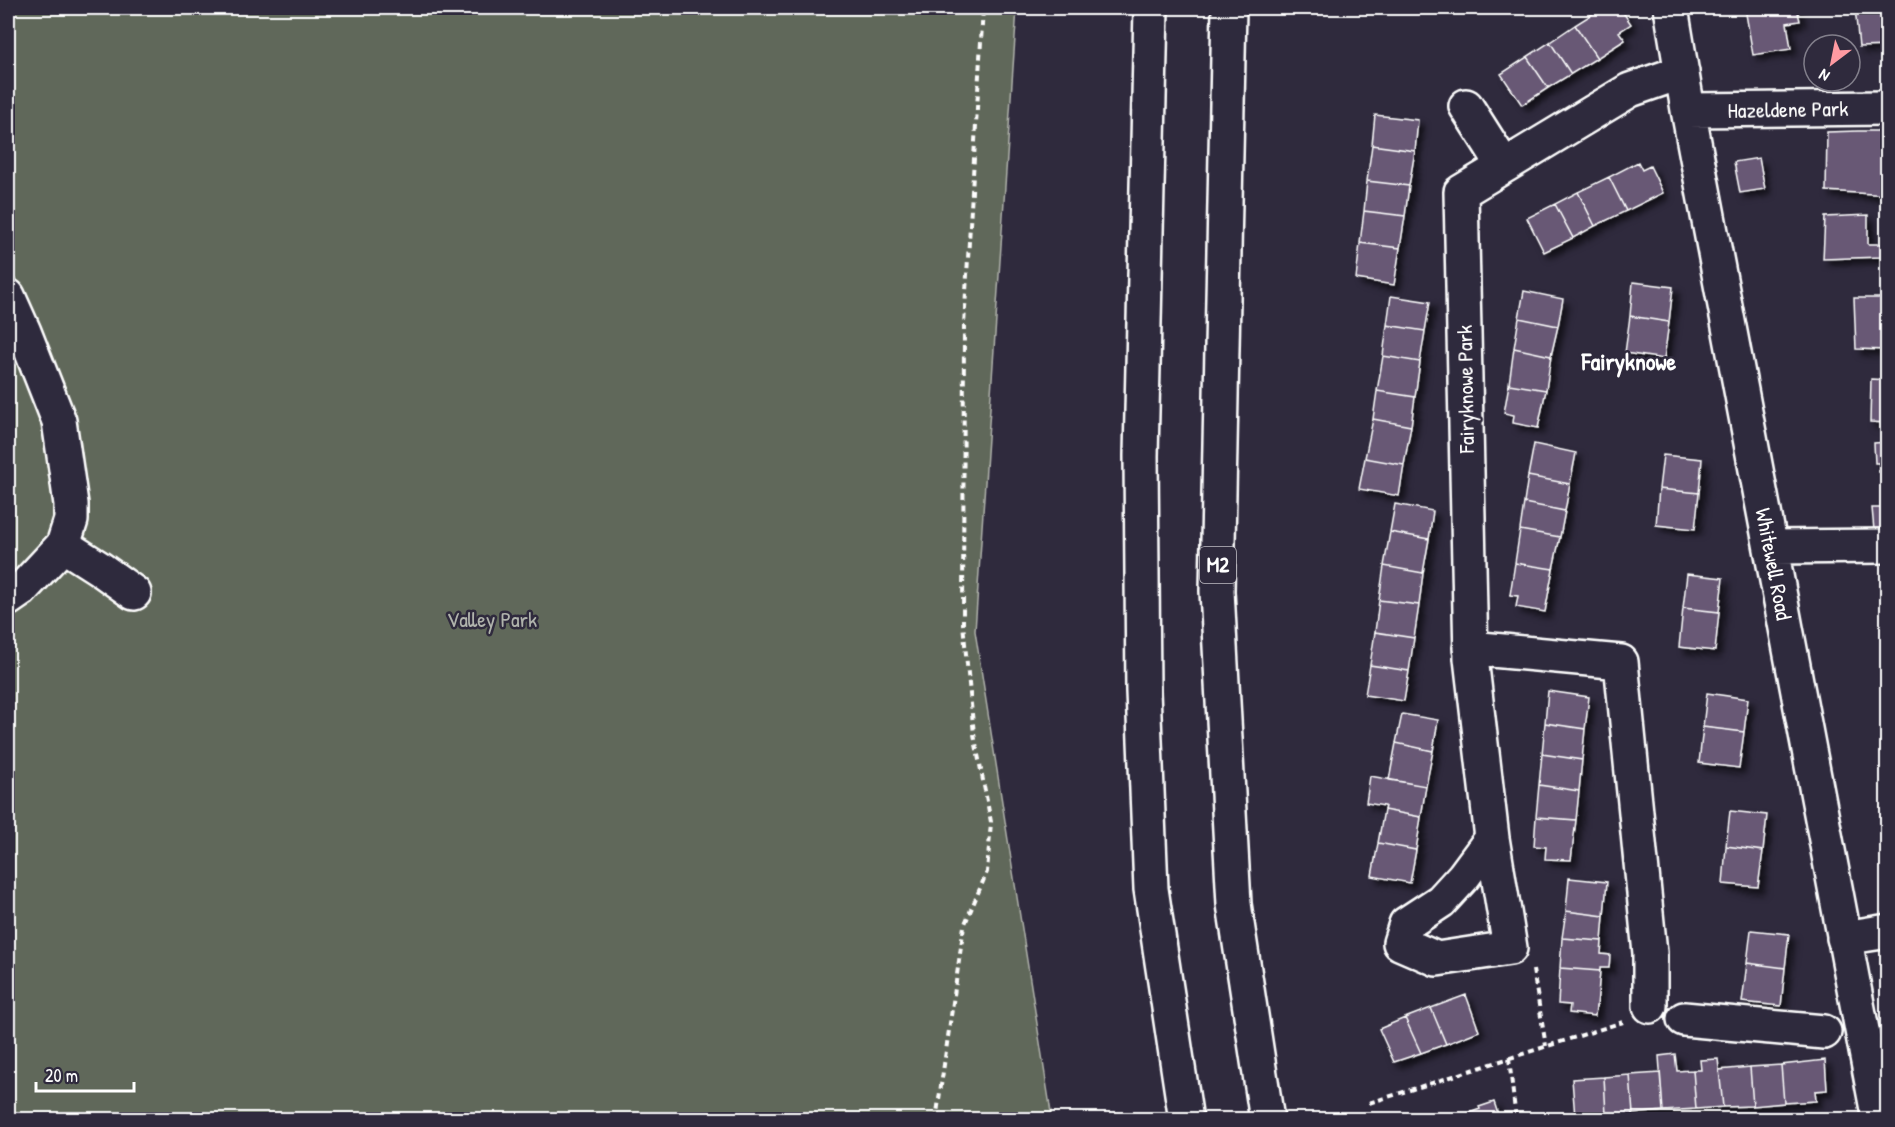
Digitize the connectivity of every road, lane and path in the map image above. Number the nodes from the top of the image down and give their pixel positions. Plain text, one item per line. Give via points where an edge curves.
1 (983, 8) edge
2 (1151, 8) edge
3 (1229, 8) edge
4 (1671, 8) edge
5 (1682, 72) junction
6 (1466, 106) dead end
7 (1887, 108) edge
8 (1688, 110) junction
9 (1504, 166) junction
10 (8, 296) edge
11 (63, 545) junction
12 (1887, 546) edge
13 (1771, 547) junction
14 (134, 594) dead end
15 (8, 599) edge
16 (1470, 648) junction
17 (1492, 838) junction
18 (1887, 931) edge
19 (1845, 938) junction
20 (1510, 948) junction
21 (1650, 1006) joint
22 (1684, 1019) dead end
23 (1824, 1032) dead end
24 (1546, 1046) junction
25 (1509, 1058) junction
26 (1369, 1103) dead end
27 (936, 1119) edge
28 (1186, 1119) edge
29 (1267, 1119) edge
30 (1516, 1119) edge
31 (1879, 1119) edge

1 - 27 path via 964,325 963,624 974,734 991,822 987,872 964,926
2 - 28 main road via 1141,456 1143,691 1151,889
3 - 29 main road, M2 via 1217,591 1234,904
4 - 5 main road, Whitewell Road
5 - 8 main road, Whitewell Road
5 - 9 main road, Fairyknowe Park via 1630,90
6 - 9 main road
7 - 8 main road, Hazeldene Park
8 - 13 main road, Whitewell Road
9 - 16 main road, Fairyknowe Park via 1461,192
10 - 11 main road via 59,421 71,504 71,520
11 - 14 main road
11 - 15 main road
12 - 13 main road
13 - 19 main road, Whitewell Road
16 - 17 main road, Fairyknowe Park
16 - 21 main road via 1621,662 1650,953
17 - 20 main road, Fairyknowe Park
17 - 20 main road via 1441,901 1406,924 1400,943 1437,959
18 - 19 main road
19 - 31 main road, Whitewell Road
20 - 24 path via 1533,968
21 - 24 path via 1622,1023
22 - 23 main road
24 - 25 path
25 - 26 path
25 - 30 path

